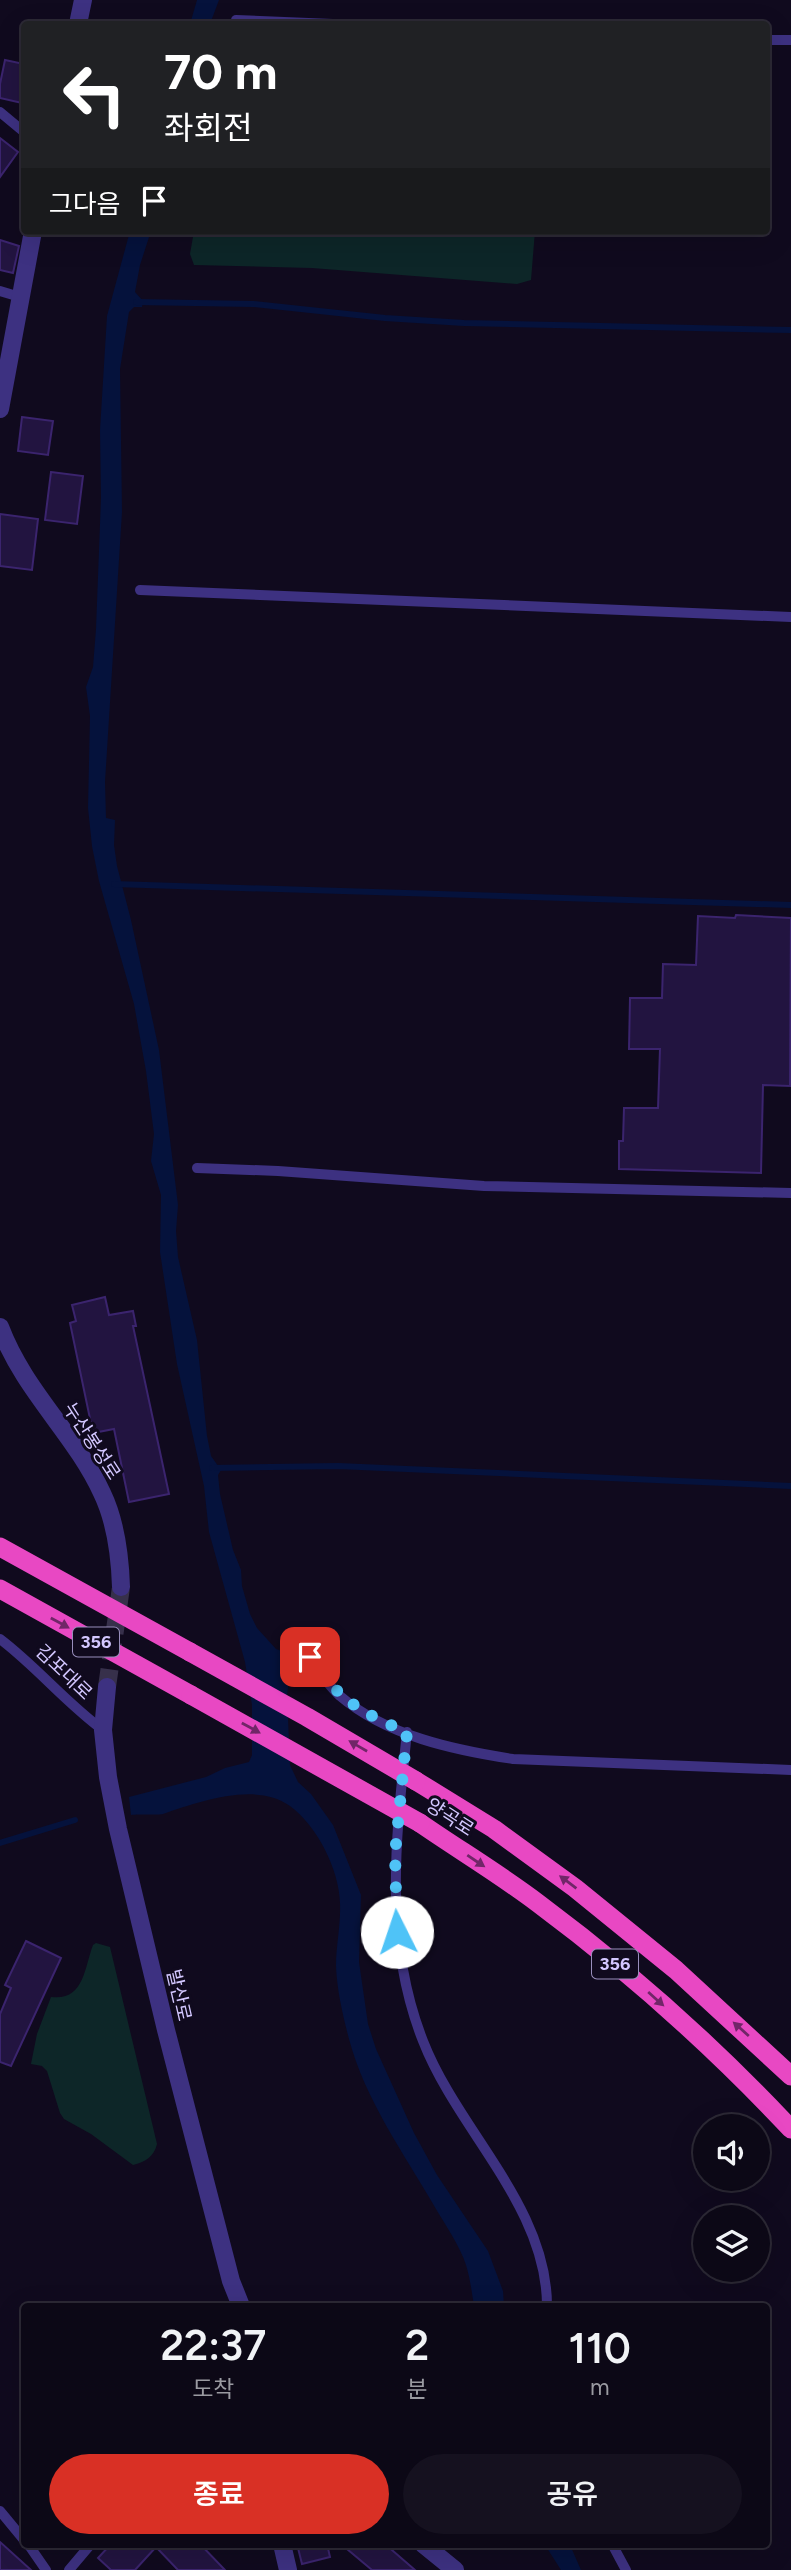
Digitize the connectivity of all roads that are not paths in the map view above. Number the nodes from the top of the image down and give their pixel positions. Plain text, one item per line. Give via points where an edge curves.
1 (83, 0) edge
2 (236, 20) dead end
3 (79, 21) edge
4 (260, 21) edge
5 (770, 40) edge
6 (791, 40) edge
7 (0, 112) edge
8 (21, 130) edge
9 (32, 235) edge
10 (0, 291) edge
11 (20, 297) junction
12 (0, 406) edge
13 (140, 590) dead end
14 (791, 617) edge
15 (197, 1168) dead end
16 (791, 1193) edge
17 (0, 1327) edge
18 (4, 1347) edge
19 (0, 1547) edge
20 (121, 1587) tunnel mouth
21 (0, 1590) edge
22 (0, 1639) edge
23 (310, 1657) dead end
24 (107, 1688) tunnel mouth
25 (103, 1730) junction
26 (407, 1732) junction
27 (791, 1770) edge
28 (791, 2076) edge
29 (791, 2129) edge
30 (241, 2303) edge
31 (547, 2303) edge
32 (0, 2511) edge
33 (21, 2536) edge
34 (30, 2548) edge
35 (88, 2548) edge
36 (283, 2548) edge
37 (428, 2548) edge
38 (614, 2548) edge
39 (46, 2570) edge
40 (69, 2570) edge
41 (288, 2570) edge
42 (455, 2570) edge
43 (626, 2570) edge

1 - 3 street
2 - 4 lane
5 - 6 lane
7 - 8 lane
9 - 11 street
10 - 11 lane
11 - 12 street
13 - 14 lane
15 - 16 lane via 484,1186
17 - 18 street, 누산봉성로
18 - 20 street, 누산봉성로 via 103,1493 117,1542
28 -> 19 highway, 양곡로 / 356, bridge via 676,1970 494,1829 307,1717
21 -> 29 highway, 양곡로 / 356, bridge via 419,1822 539,1903 643,1987 743,2078
22 - 25 lane, 김포대로
23 - 26 lane via 327,1682 358,1709
24 - 25 street, 발산로
25 - 30 street, 발산로 via 118,1829 166,2030 231,2281
26 - 27 lane via 471,1752 513,1759
26 - 31 lane via 394,1889 397,1932 413,2012 453,2102 527,2221 544,2270
32 - 33 lane
34 - 39 lane
35 - 40 lane
36 - 41 street
37 - 42 street
38 - 43 lane

